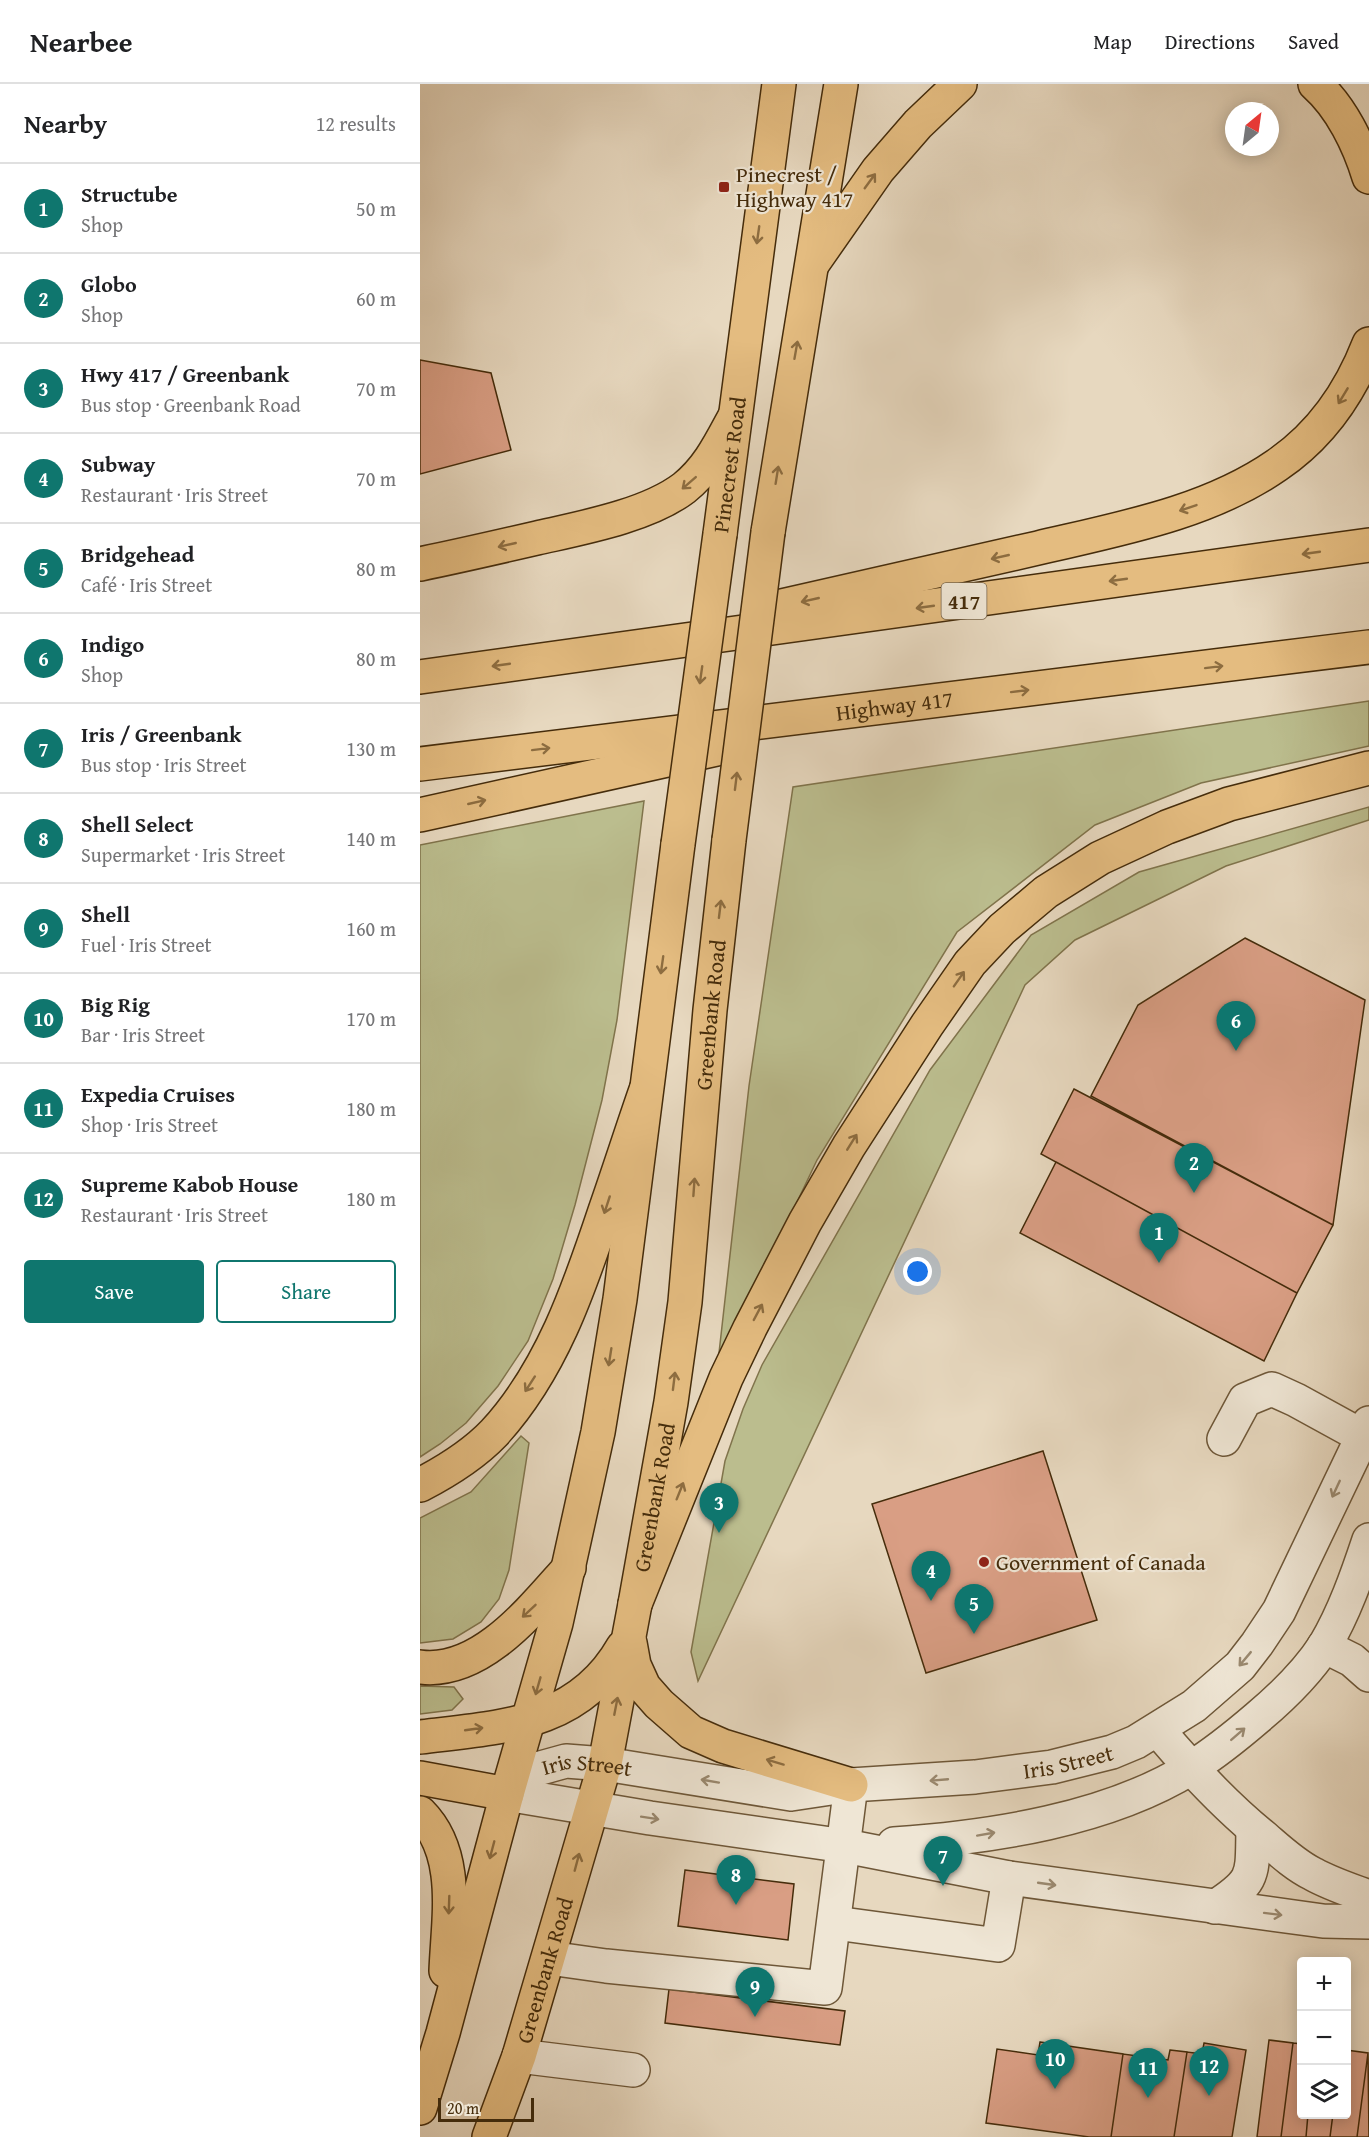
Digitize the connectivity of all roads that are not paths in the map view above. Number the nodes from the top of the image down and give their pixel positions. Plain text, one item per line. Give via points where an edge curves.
1 (779, 84) edge
2 (841, 84) edge
3 (960, 84) edge
4 (1315, 84) edge
5 (1369, 177) edge
6 (811, 274) junction
7 (1369, 344) edge
8 (734, 418) junction
9 (1369, 545) edge
10 (420, 564) edge
11 (1369, 647) edge
12 (559, 657) junction
13 (420, 677) edge
14 (962, 698) junction
15 (420, 764) edge
16 (1369, 768) edge
17 (420, 815) edge
18 (729, 840) joint
19 (646, 1090) junction
20 (1367, 1433) edge
21 (1224, 1439) dead end
22 (420, 1485) edge
23 (1369, 1540) edge
24 (569, 1569) junction
25 (635, 1604) junction
26 (629, 1638) junction
27 (1324, 1646) junction
28 (420, 1667) edge
29 (1368, 1672) edge
30 (528, 1722) junction
31 (1158, 1730) junction
32 (420, 1737) edge
33 (605, 1764) junction
34 (1191, 1768) junction
35 (420, 1778) edge
36 (851, 1785) junction
37 (507, 1794) junction
38 (592, 1808) junction
39 (420, 1813) edge
40 (1253, 1829) junction
41 (845, 1846) junction
42 (1009, 1878) junction
43 (1369, 1897) edge
44 (1215, 1907) junction
45 (1369, 1922) edge
46 (835, 1923) junction
47 (549, 1958) junction
48 (443, 2033) junction
49 (519, 2056) junction
50 (633, 2070) dead end
51 (420, 2108) edge
52 (489, 2137) edge

1 -> 8 main road, Pinecrest Road
2 - 6 main road, Pinecrest Road
6 -> 3 main road via 878,170
4 - 5 main road via 1347,126
18 -> 6 main road, Pinecrest Road, bridge via 768,532
7 -> 12 main road via 1339,405 1311,437 1278,465 1209,501 1073,540
8 -> 10 main road via 714,456 698,475 656,503 585,528
8 -> 19 main road, Pinecrest Road, bridge
9 -> 12 main road, 417
14 -> 11 main road, Highway 417
12 -> 13 main road, 417
15 -> 14 main road, Highway 417
17 -> 14 main road via 627,767
25 -> 16 main road via 726,1378 805,1222 849,1146 970,963 1046,891 1100,858 1229,804
25 -> 18 main road, Greenbank Road via 685,1302
19 -> 22 main road via 588,1262 542,1365 493,1434 460,1462
19 -> 24 main road via 620,1299 598,1432
20 - 21 street via 1272,1389 1245,1400
20 -> 31 street, Iris Street via 1279,1611 1257,1644 1220,1684
23 - 27 street via 1340,1616
24 -> 28 main road via 536,1605 488,1647 454,1665
24 -> 30 main road
25 - 26 main road, Greenbank Road
26 - 30 main road via 613,1666 597,1682 555,1712
33 -> 26 main road, Greenbank Road
36 -> 26 main road via 723,1746 691,1732 658,1704 644,1686 634,1665
27 - 29 street
34 -> 27 street via 1227,1744 1279,1699
32 -> 30 main road
30 - 37 main road
31 - 34 street
31 -> 36 street, Iris Street via 1112,1752 1052,1767 975,1777
36 -> 33 street, Iris Street via 791,1794
33 - 37 street, Iris Street via 566,1761 537,1769
33 - 38 main road, Greenbank Road
34 - 40 street
41 -> 34 street via 944,1840 1038,1824 1132,1797
35 - 37 main road
36 - 41 street
37 - 38 street, Iris Street
37 -> 48 main road
38 -> 41 street, Iris Street
47 -> 38 main road, Greenbank Road
39 -> 48 main road via 442,1846 450,1880
40 - 43 street via 1312,1873
40 - 44 street via 1252,1869 1247,1882
41 - 42 street, Iris Street
41 - 46 street
42 -> 44 street, Iris Street
42 - 46 street via 998,1945
44 -> 45 street, Iris Street via 1323,1921
46 - 47 street via 825,1988
47 - 49 main road, Greenbank Road
48 - 51 main road
49 - 50 street
49 - 52 main road, Greenbank Road

